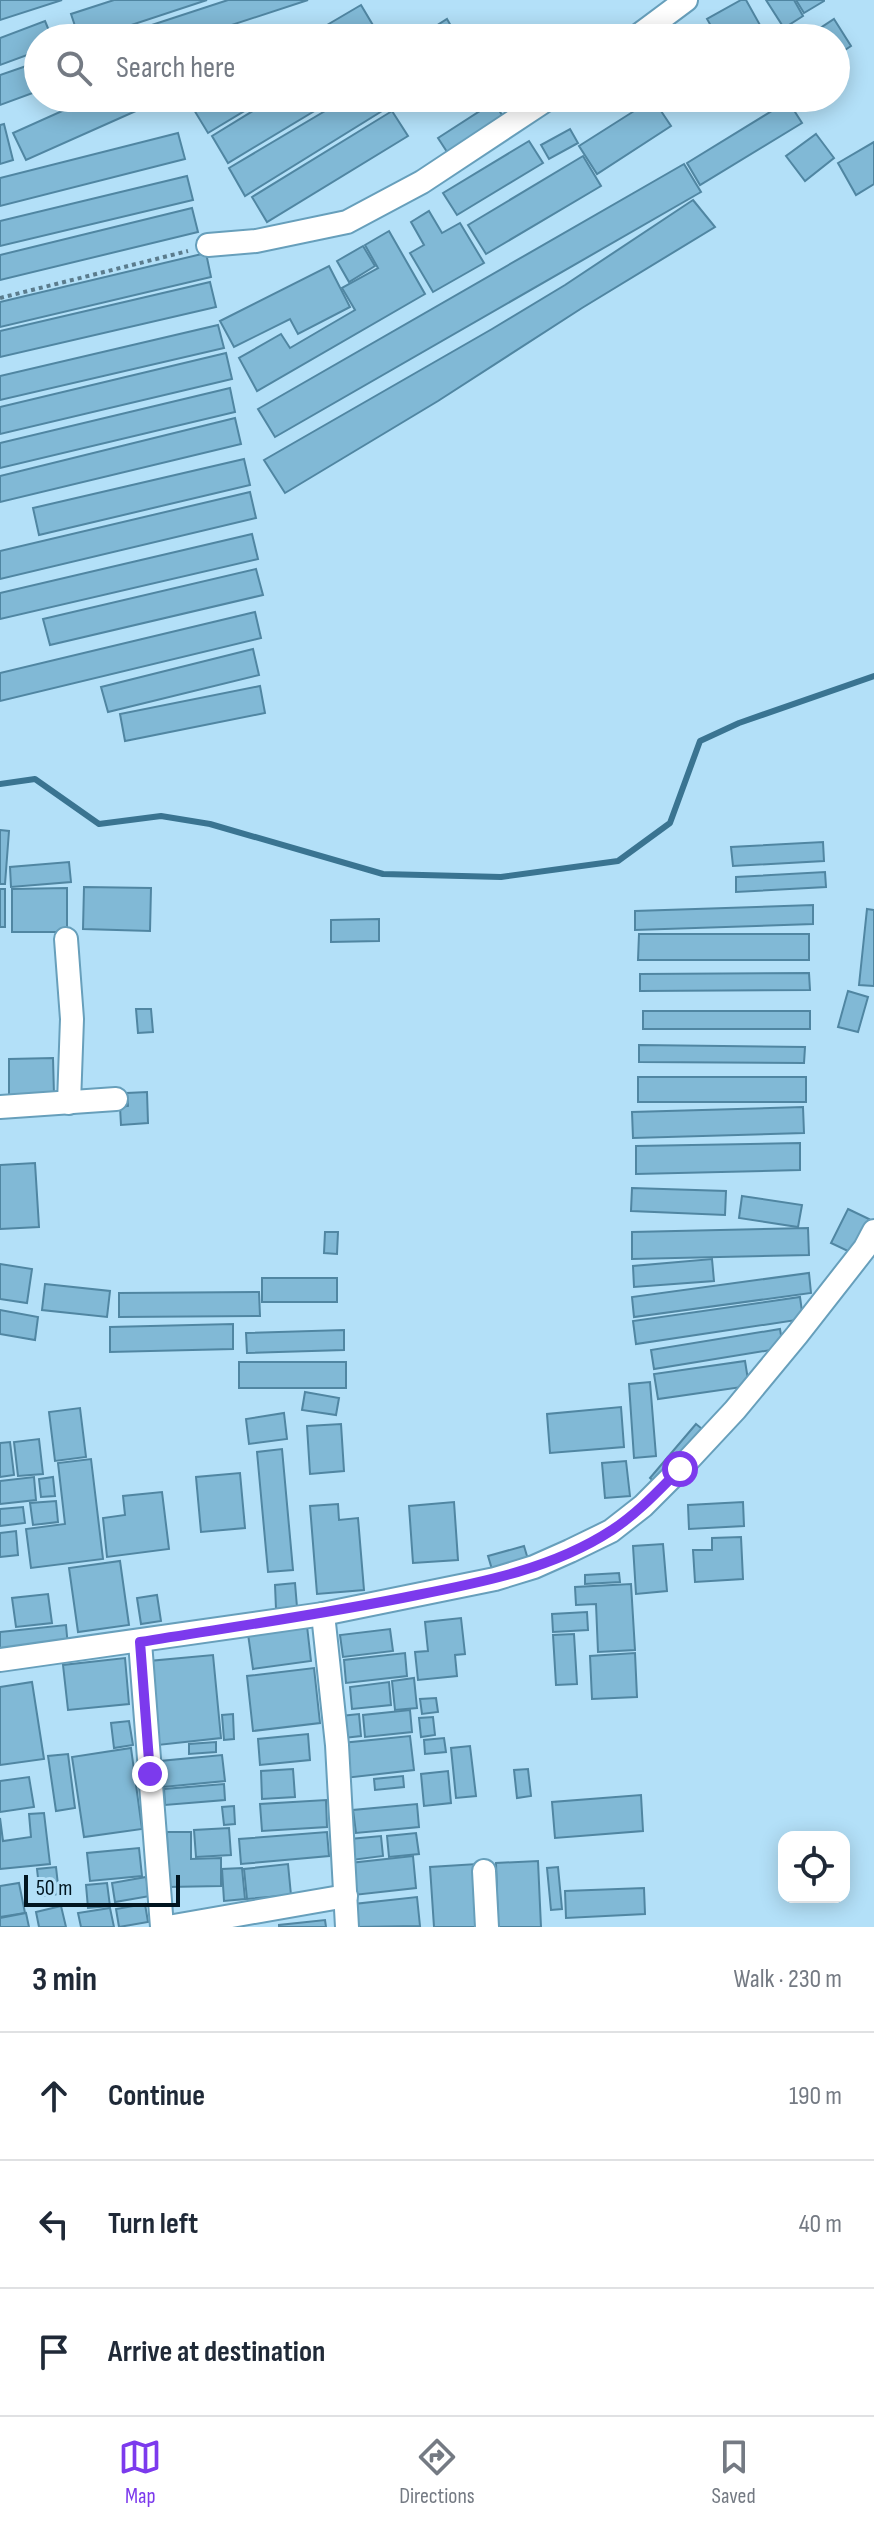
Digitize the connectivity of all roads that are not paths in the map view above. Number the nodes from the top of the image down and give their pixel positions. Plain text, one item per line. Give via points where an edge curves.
1 (686, 0) edge
2 (654, 24) edge
3 (528, 112) edge
4 (208, 245) road end
5 (66, 939) dead end
6 (116, 1099) dead end
7 (69, 1103) junction
8 (0, 1107) edge
9 (874, 1231) edge
10 (323, 1614) junction
11 (140, 1642) junction
12 (0, 1660) edge
13 (484, 1871) dead end
14 (346, 1896) junction
15 (162, 1927) edge
16 (168, 1927) edge
17 (347, 1927) edge
18 (487, 1927) edge

1 - 2 street
3 - 4 street via 422,182 347,222
5 - 7 street via 72,1019
6 - 7 street
7 - 8 street
9 - 10 street via 735,1410 643,1506 611,1531 495,1579
10 - 11 street
10 - 14 street
11 - 12 street
11 - 15 street
13 - 18 street
14 - 16 street
14 - 17 street

